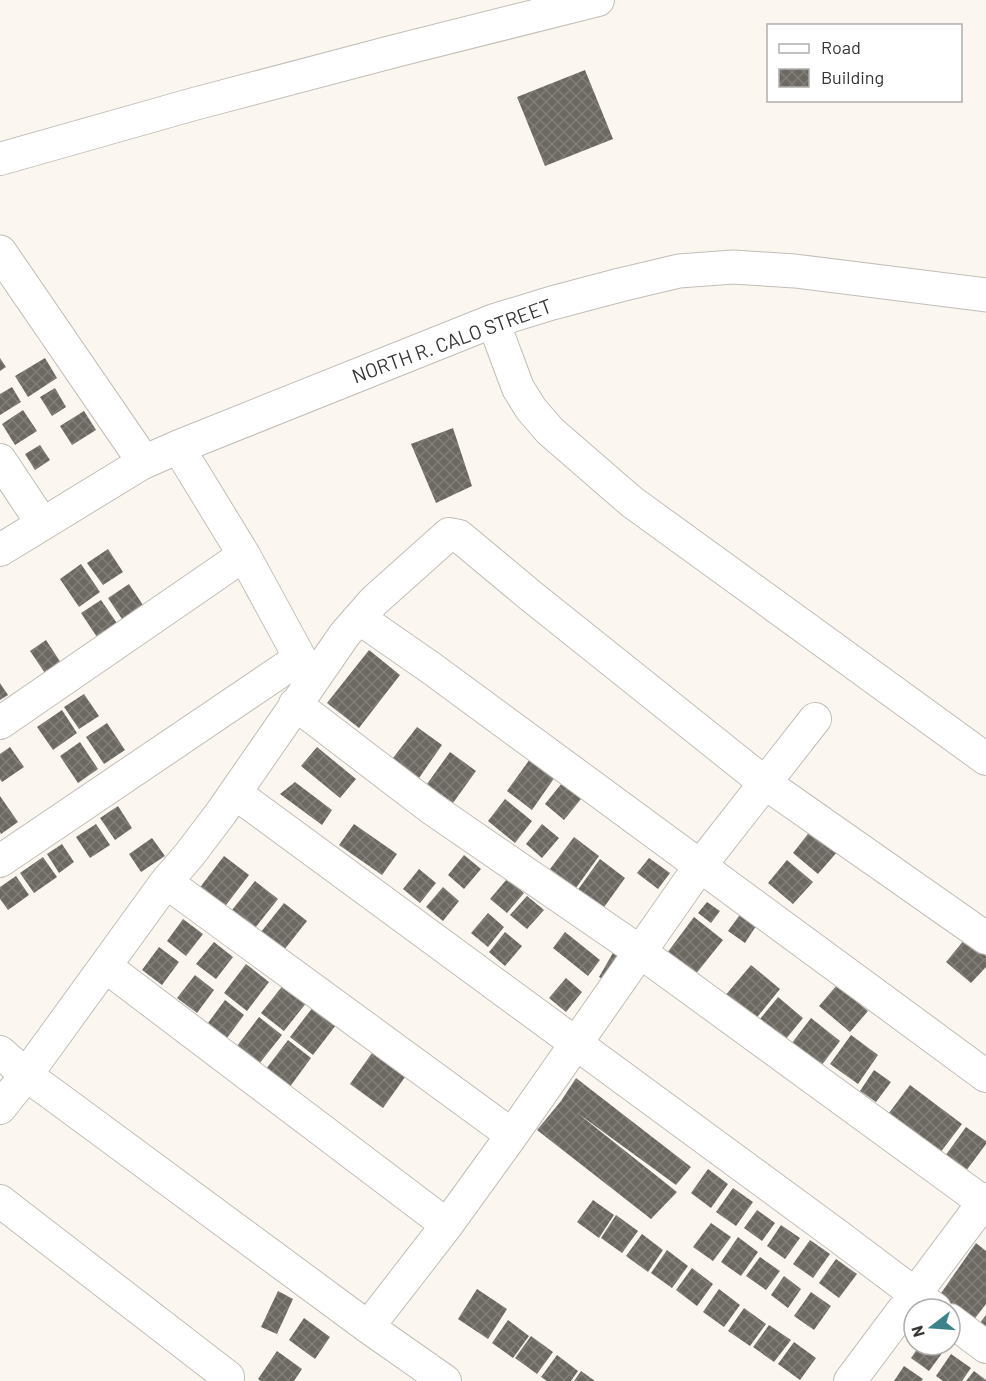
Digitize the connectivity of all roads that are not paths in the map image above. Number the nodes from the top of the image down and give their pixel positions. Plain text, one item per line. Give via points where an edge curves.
1 (598, 0) edge
2 (0, 159) edge
3 (0, 252) edge
4 (986, 295) edge
5 (493, 321) junction
6 (178, 447) junction
7 (0, 460) edge
8 (144, 462) junction
9 (42, 523) junction
10 (0, 549) edge
11 (244, 555) junction
12 (359, 618) junction
13 (307, 668) junction
14 (296, 704) junction
15 (815, 719) dead end
16 (0, 723) edge
17 (986, 759) edge
18 (765, 783) junction
19 (235, 793) junction
20 (0, 861) edge
21 (700, 866) junction
22 (166, 882) junction
23 (986, 938) edge
24 (639, 951) junction
25 (105, 966) junction
26 (576, 1043) junction
27 (0, 1052) edge
28 (26, 1075) junction
29 (986, 1076) edge
30 (0, 1108) edge
31 (512, 1136) junction
32 (0, 1201) edge
33 (985, 1202) edge
34 (447, 1226) junction
35 (920, 1297) edge
36 (927, 1297) edge
37 (902, 1325) edge
38 (368, 1327) junction
39 (962, 1329) edge
40 (986, 1347) edge
41 (228, 1377) dead end
42 (445, 1381) edge
43 (849, 1381) edge

1 - 2 street via 194,104
3 - 8 main road
4 - 5 main road, NORTH R. CALO STREET via 733,267 679,271
5 - 6 main road, NORTH R. CALO STREET
5 - 17 street via 518,388 550,431 632,502
6 - 8 main road, NORTH R. CALO STREET
6 - 11 street
7 - 9 street
8 - 9 street
9 - 10 street
11 - 13 street
11 - 16 street
12 - 13 street
12 - 18 street via 443,538 456,535
12 - 21 street
13 - 14 street
13 - 20 street
14 - 19 street
14 - 24 street via 431,807
15 - 18 street
18 - 21 street
18 - 23 street
19 - 22 street
19 - 26 street
21 - 24 street
21 - 29 street
22 - 25 street
22 - 31 street
24 - 26 street
24 - 33 street
25 - 28 street
25 - 34 street
26 - 31 street
26 - 35 street
27 - 28 street
28 - 30 street
28 - 38 street
31 - 34 street
32 - 41 street
33 - 36 street
34 - 38 street
37 - 43 street
38 - 42 street
39 - 40 street

